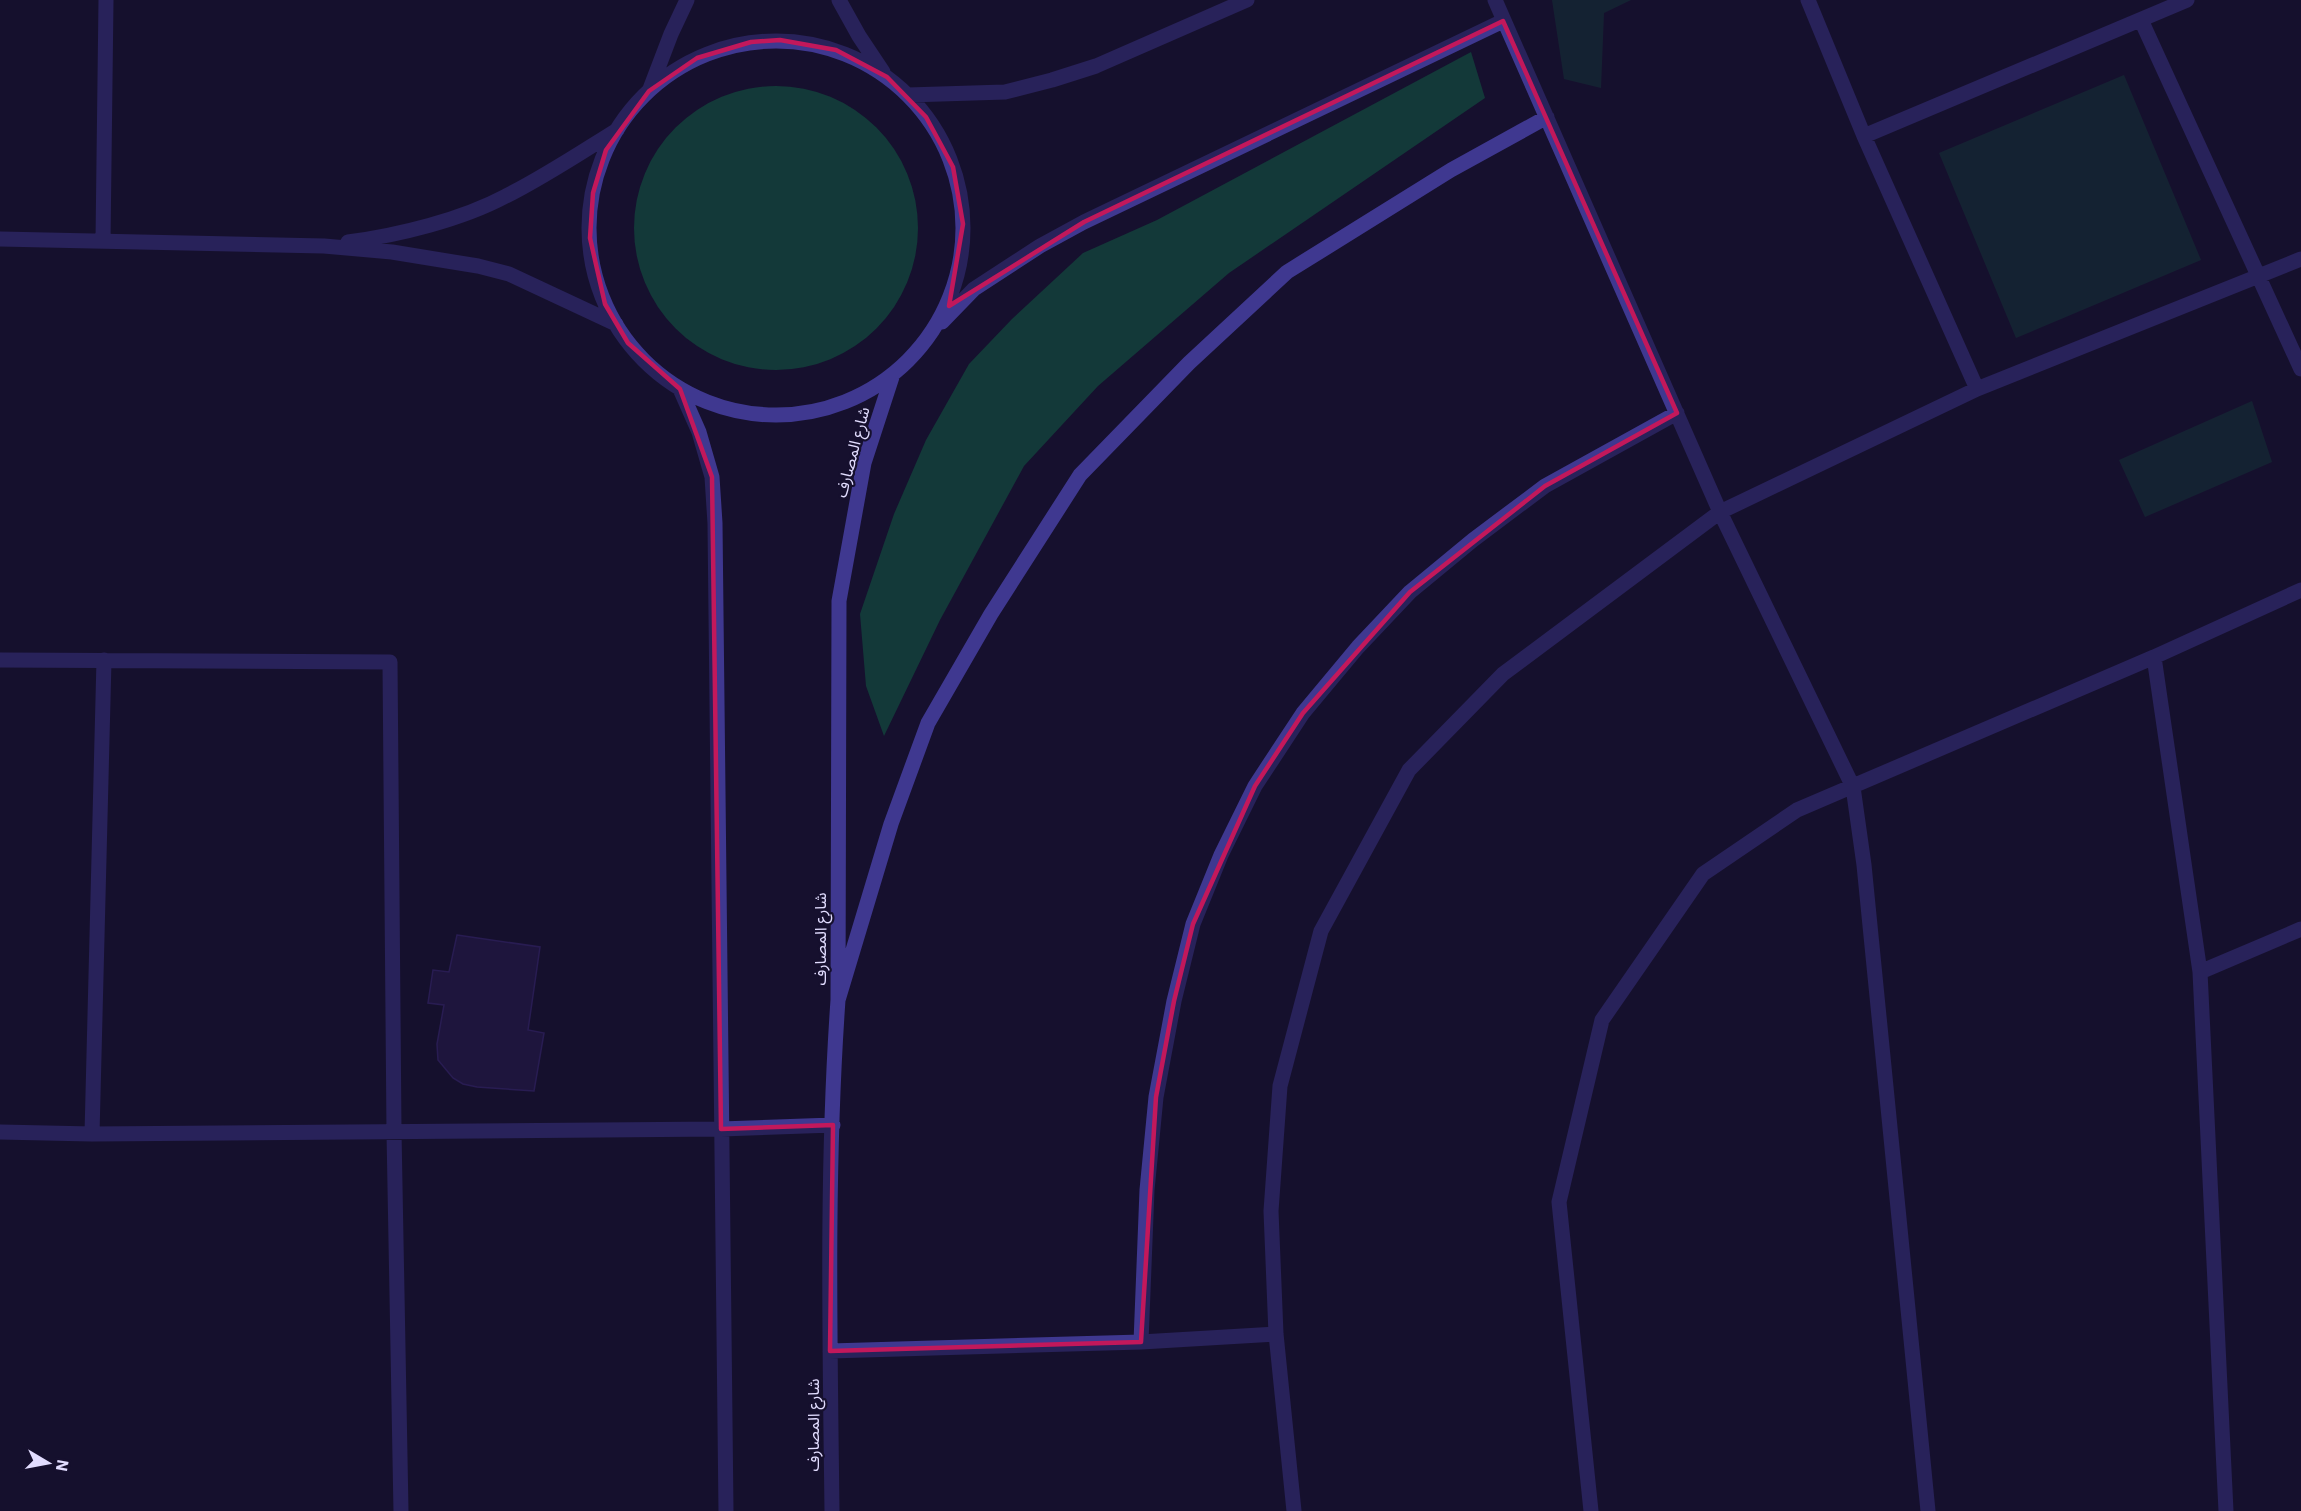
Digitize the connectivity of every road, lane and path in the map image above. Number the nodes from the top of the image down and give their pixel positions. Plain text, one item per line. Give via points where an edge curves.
1 (106, 0) edge
2 (687, 0) edge
3 (838, 0) edge
4 (1247, 0) edge
5 (1495, 0) edge
6 (1808, 0) edge
7 (2187, 0) edge
8 (2141, 20) junction
9 (1503, 21) junction
10 (887, 76) junction
11 (649, 91) junction
12 (908, 95) junction
13 (1547, 117) junction
14 (617, 130) junction
15 (1864, 136) junction
16 (0, 239) edge
17 (103, 241) junction
18 (324, 246) junction
19 (2301, 259) edge
20 (2259, 276) junction
21 (616, 324) junction
22 (931, 332) junction
23 (2301, 369) edge
24 (893, 374) junction
25 (680, 389) junction
26 (1977, 389) junction
27 (1677, 413) junction
28 (1719, 512) junction
29 (2301, 590) edge
30 (2154, 657) junction
31 (0, 660) edge
32 (104, 660) junction
33 (1853, 787) junction
34 (2301, 929) edge
35 (2200, 972) junction
36 (838, 1000) junction
37 (833, 1125) junction
38 (721, 1130) junction
39 (0, 1132) edge
40 (394, 1132) junction
41 (92, 1134) junction
42 (1276, 1334) junction
43 (1141, 1341) junction
44 (830, 1351) junction
45 (401, 1511) edge
46 (726, 1511) edge
47 (832, 1511) edge
48 (1294, 1511) edge
49 (1591, 1511) edge
50 (1928, 1511) edge
51 (2226, 1511) edge

1 - 17 street
2 - 11 street
3 - 10 street
4 - 12 street via 1096,66 1052,80 1005,92
5 - 9 street
6 - 15 street
7 - 8 street
8 - 15 street
8 - 20 street
9 - 13 street
9 - 22 street via 1040,246 975,289
10 - 11 street via 836,50 780,40 760,41 697,58
10 - 12 street
11 - 14 street
12 - 22 street via 942,141 953,167 963,224 955,280
13 - 27 street
13 - 36 street via 1451,170 1287,272 1189,363 1080,475 991,614 928,723 891,824
14 - 18 street via 504,197 392,236
14 - 21 street via 598,171 590,216 597,283
15 - 26 street
16 - 17 street
17 - 18 street
18 - 21 street via 392,252 509,274
19 - 20 street
20 - 23 street
20 - 26 street
21 - 25 street via 644,361
22 - 24 street
24 - 25 street via 844,403 789,415 733,411
24 - 36 street, شارع المصارف via 864,463 839,601
25 - 38 street via 699,432 716,523
26 - 28 street
27 - 28 street
27 - 43 street via 1545,486 1410,592 1303,713 1255,786 1193,924 1174,1001 1156,1097 1147,1190
28 - 33 street
28 - 42 street via 1503,675 1409,770 1321,931 1280,1086 1271,1211
29 - 30 street
30 - 33 street
30 - 35 street
31 - 32 street
32 - 40 street via 390,662
32 - 41 street
33 - 49 street via 1797,810 1703,874 1602,1020 1558,1203
33 - 50 street via 1864,864
34 - 35 street
35 - 51 street
36 - 37 street, شارع المصارف
37 - 38 street
37 - 44 street, شارع المصارف
38 - 40 street
38 - 46 street
39 - 41 street
40 - 41 street
40 - 45 street
42 - 43 street
42 - 48 street
43 - 44 street
44 - 47 street, شارع المصارف

